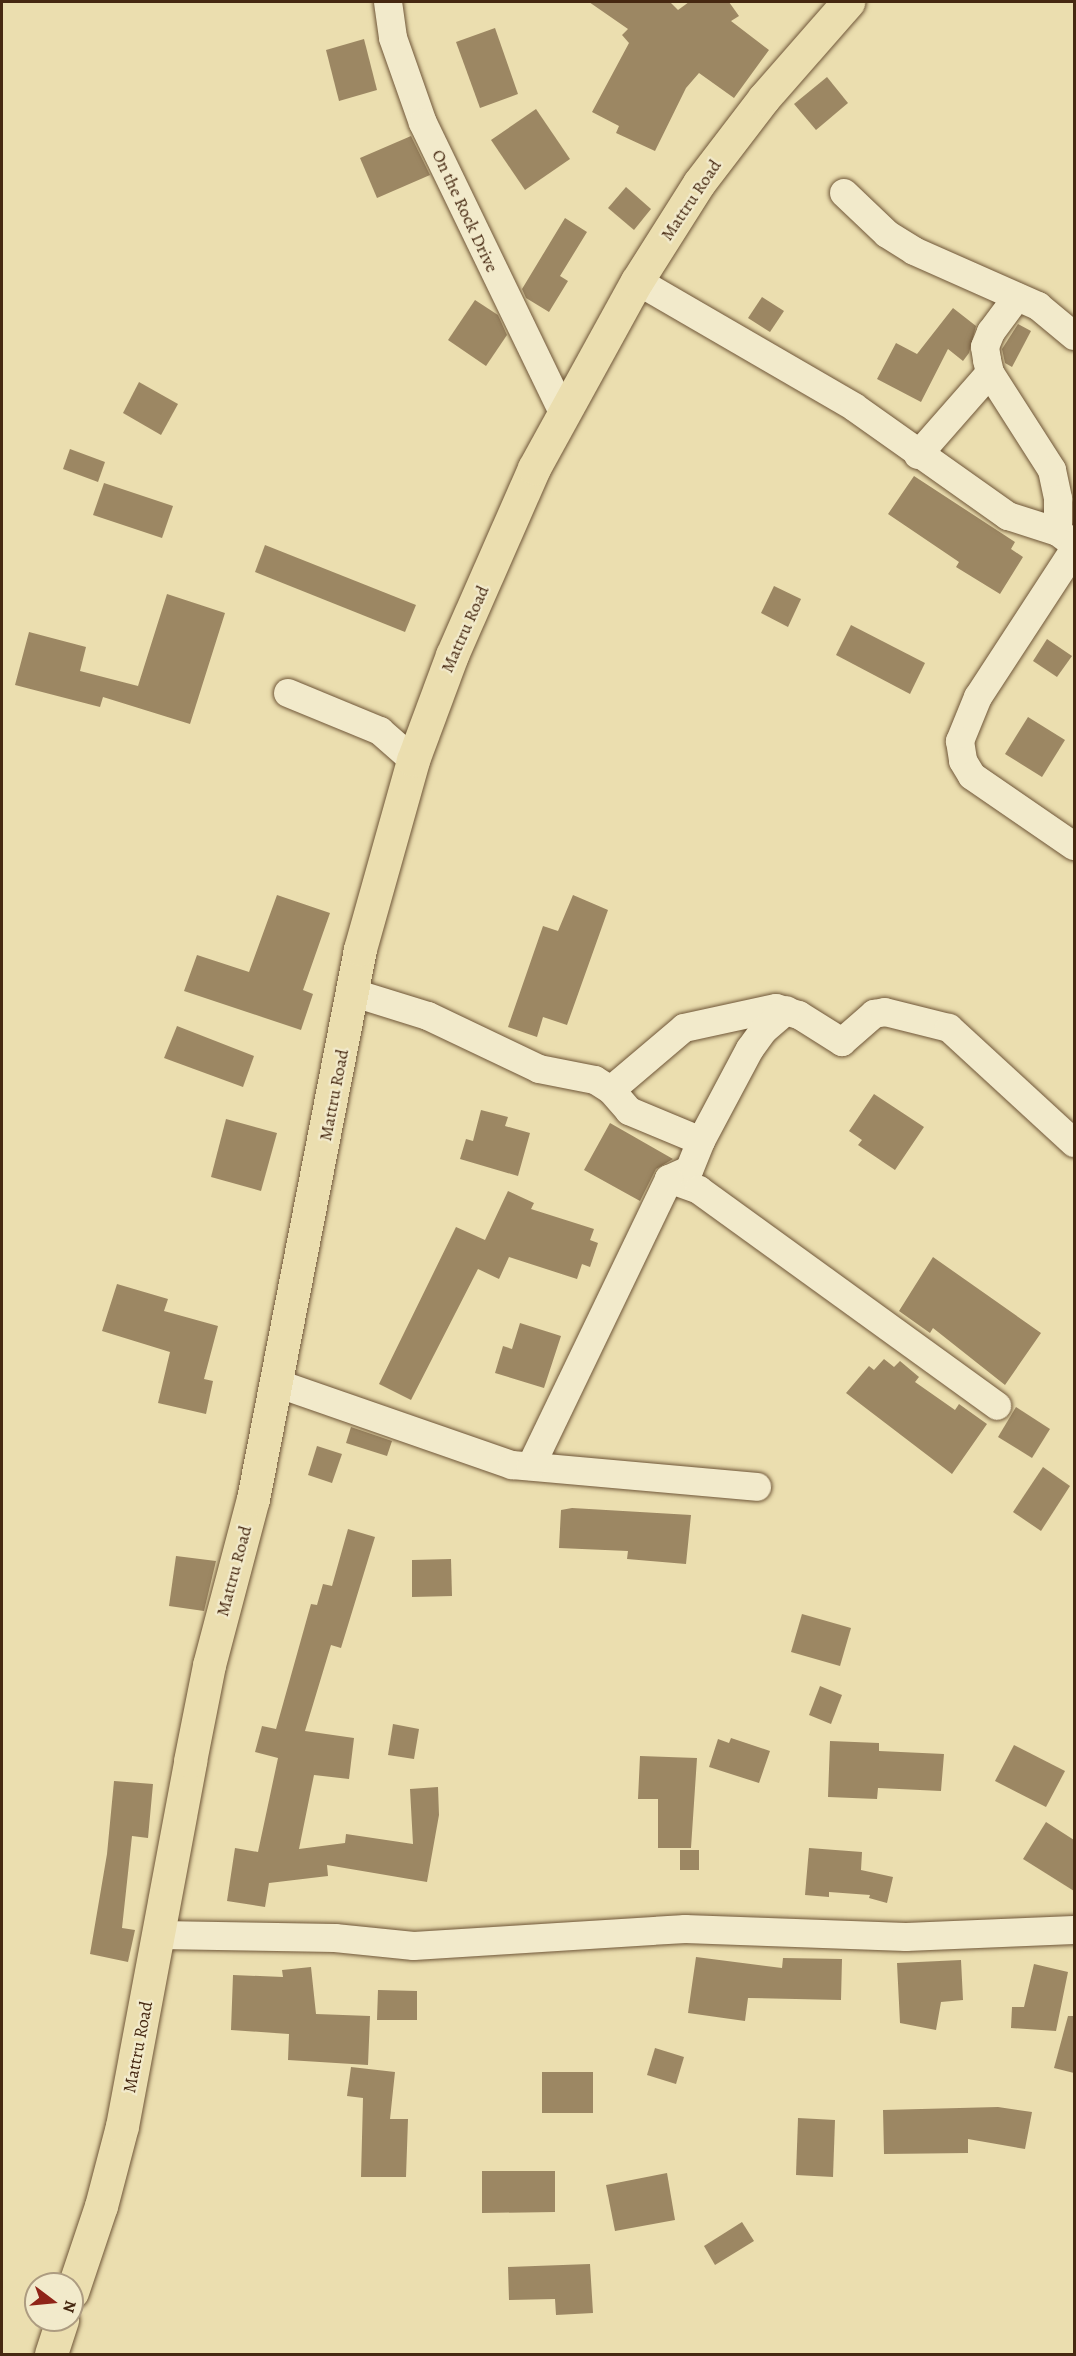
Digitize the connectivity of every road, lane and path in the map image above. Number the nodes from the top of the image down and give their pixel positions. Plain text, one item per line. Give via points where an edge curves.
1 (388, 2) edge
2 (848, 2) edge
3 (844, 193) dead end
4 (637, 281) junction
5 (1017, 297) junction
6 (1074, 336) edge
7 (990, 373) junction
8 (563, 413) junction
9 (918, 454) junction
10 (1069, 542) edge
11 (288, 693) dead end
12 (413, 760) junction
13 (1074, 846) edge
14 (354, 993) junction
15 (787, 1010) junction
16 (611, 1090) junction
17 (700, 1141) junction
18 (1074, 1143) edge
19 (669, 1179) junction
20 (276, 1383) junction
21 (997, 1406) dead end
22 (531, 1466) junction
23 (757, 1486) dead end
24 (1074, 1930) edge
25 (160, 1935) junction
26 (79, 2272) edge
27 (58, 2332) edge
28 (51, 2355) edge

1 - 8 street, On the Rock Drive via 393,38 423,123
2 - 4 main road, Mattru Road via 764,98 699,183
3 - 5 street via 887,234 914,251
4 - 8 main road, Mattru Road
4 - 9 street via 854,407
5 - 6 street via 1038,306
5 - 7 street via 1002,312 985,347
7 - 9 street
7 - 10 street via 1052,470
8 - 12 main road, Mattru Road via 534,468 452,655
9 - 10 street via 1008,516
10 - 13 street via 978,697 960,741 963,761 972,776
11 - 12 street via 380,731
12 - 14 main road, Mattru Road via 363,938
14 - 16 street via 428,1016 539,1069 595,1080
14 - 20 main road, Mattru Road
15 - 16 street via 776,1008 684,1028
15 - 17 street via 750,1049
15 - 18 street via 842,1042 874,1014 885,1012 949,1028
16 - 17 street via 629,1111
17 - 19 street via 689,1170
19 - 21 street via 699,1190
19 - 22 street
20 - 22 street via 512,1465
20 - 25 main road, Mattru Road via 253,1499 209,1665
22 - 23 street
24 - 25 street via 906,1937 685,1929 414,1946 335,1938
25 - 26 main road, Mattru Road via 122,2126 102,2206
27 - 28 main road

